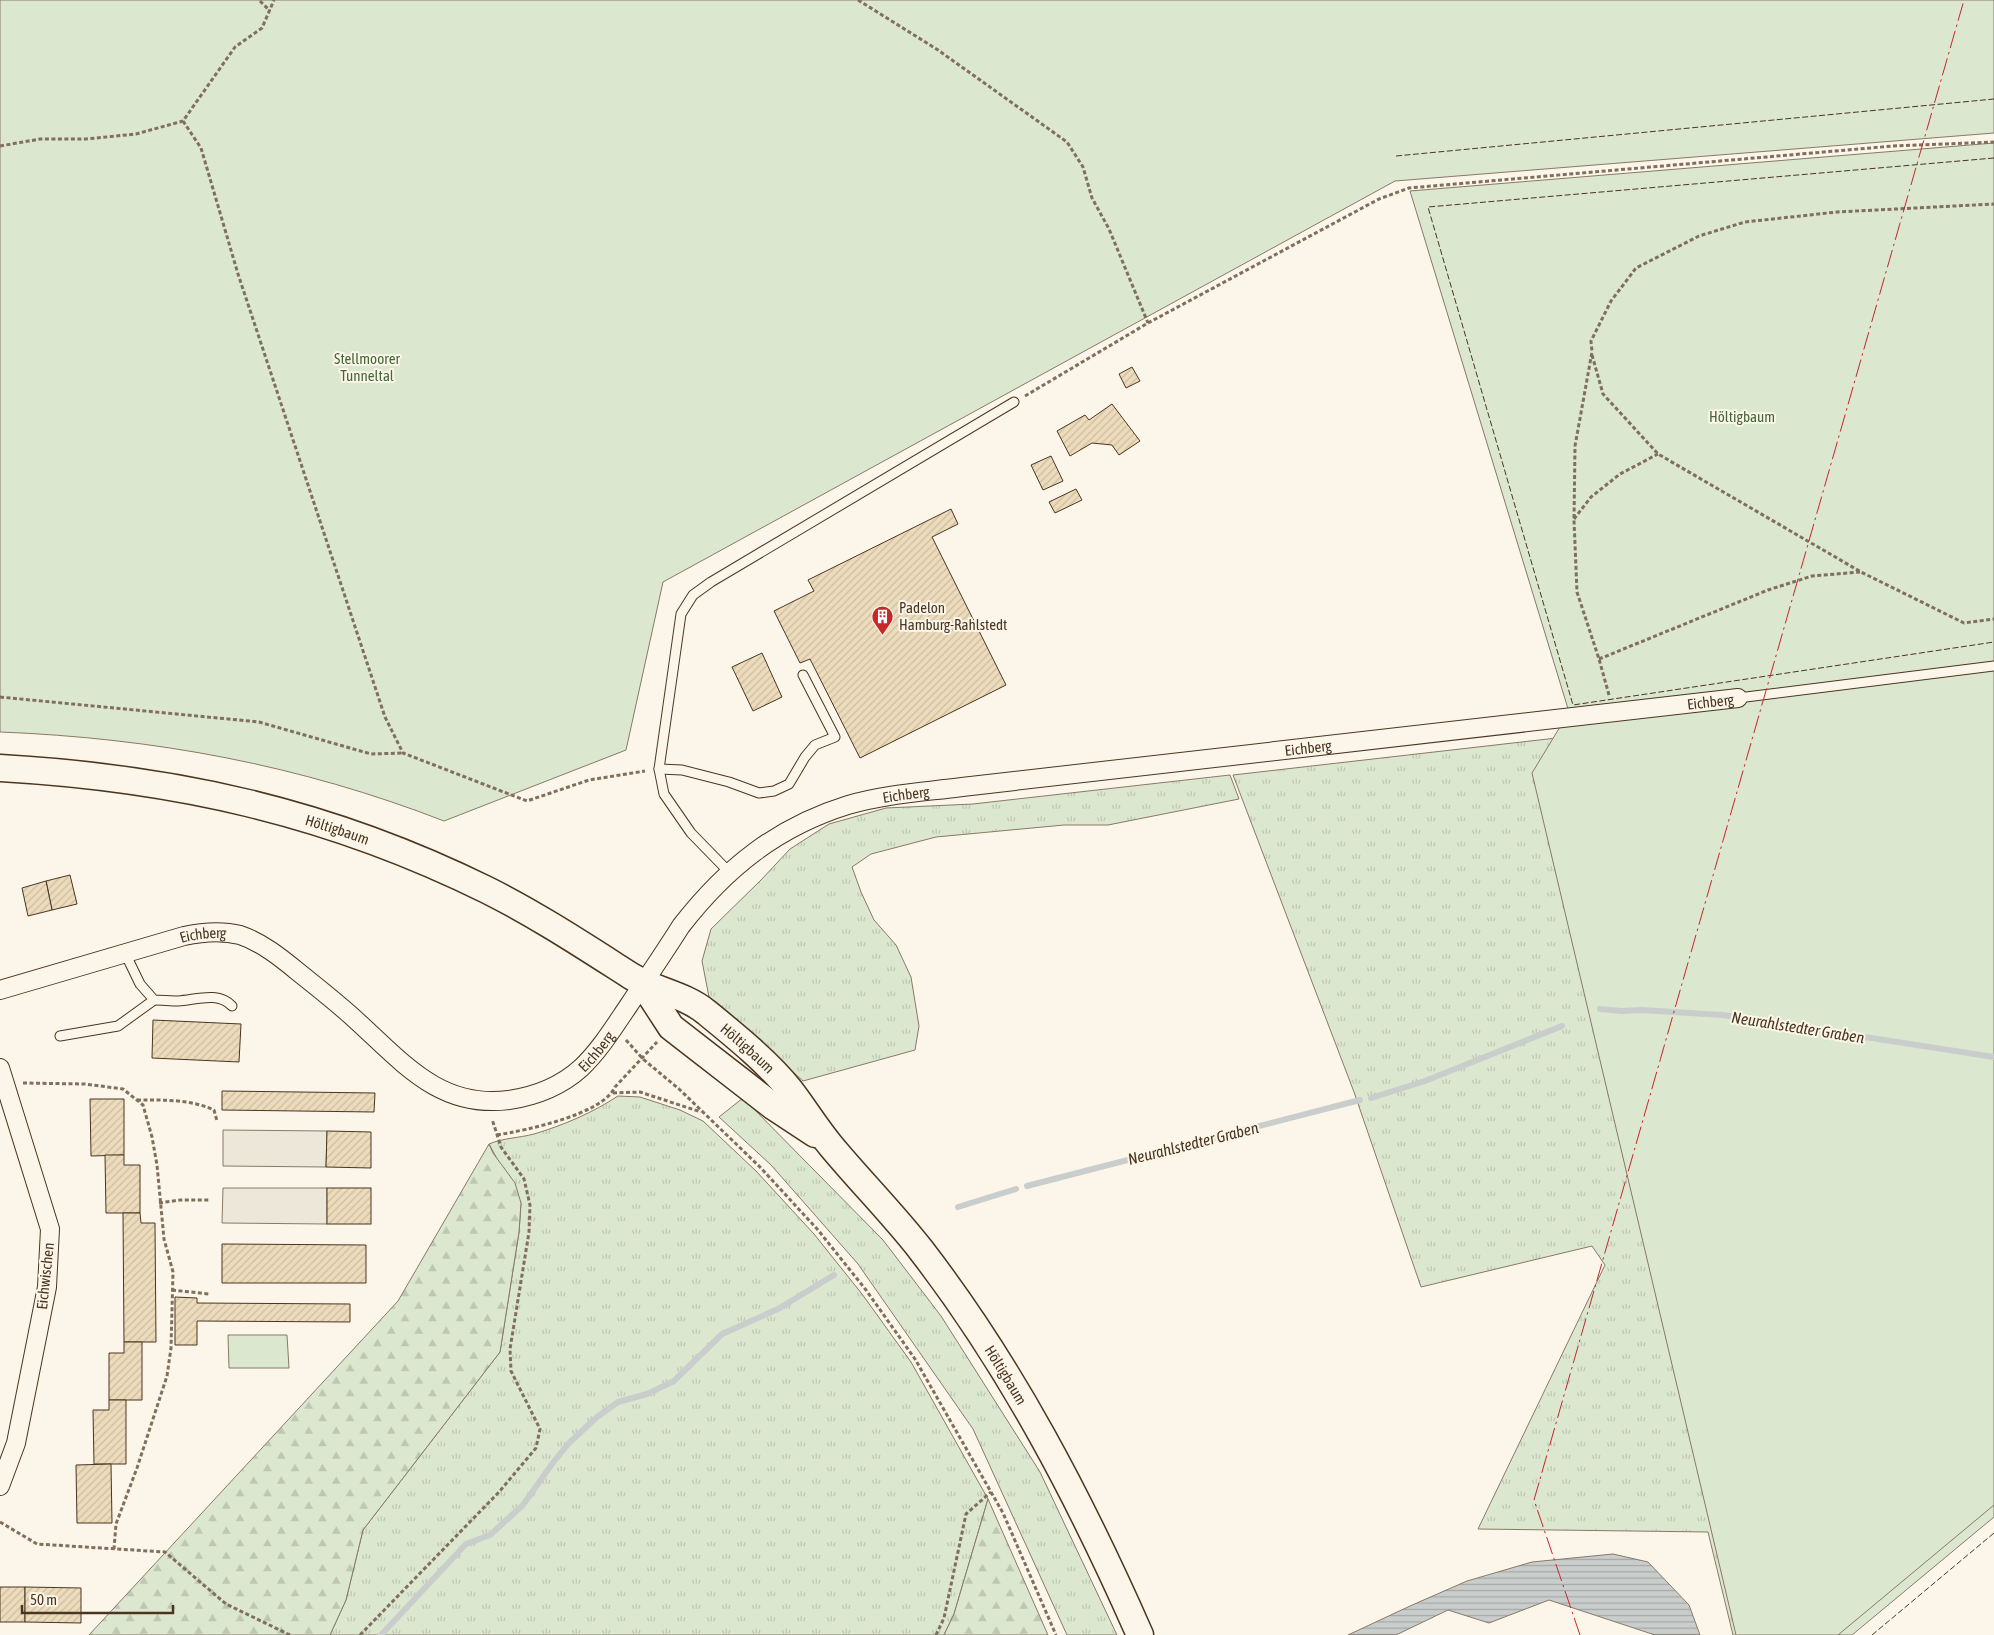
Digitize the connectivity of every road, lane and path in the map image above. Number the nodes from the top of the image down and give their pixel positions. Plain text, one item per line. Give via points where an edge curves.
1 (274, 0) edge
2 (858, 0) edge
3 (260, 1) edge
4 (270, 11) junction
5 (183, 121) junction
6 (1994, 142) edge
7 (0, 146) edge
8 (1994, 204) edge
9 (1148, 323) junction
10 (1592, 352) junction
11 (1014, 402) joint
12 (1658, 454) junction
13 (1574, 520) junction
14 (1861, 572) junction
15 (1994, 619) edge
16 (1599, 659) junction
17 (1994, 666) edge
18 (803, 675) dead end
19 (0, 696) edge
20 (1610, 698) dead end
21 (1738, 698) joint
22 (403, 753) junction
23 (0, 768) edge
24 (659, 769) junction
25 (729, 872) junction
26 (125, 953) junction
27 (643, 984) junction
28 (0, 990) edge
29 (154, 1000) junction
30 (232, 1006) dead end
31 (615, 1026) junction
32 (671, 1026) junction
33 (60, 1036) dead end
34 (642, 1059) junction
35 (2, 1075) edge
36 (613, 1093) junction
37 (137, 1100) junction
38 (702, 1112) junction
39 (217, 1120) dead end
40 (828, 1143) junction
41 (210, 1200) dead end
42 (160, 1203) junction
43 (172, 1290) junction
44 (208, 1294) dead end
45 (0, 1486) edge
46 (991, 1492) junction
47 (0, 1522) edge
48 (114, 1548) junction
49 (290, 1635) edge
50 (360, 1635) edge
51 (936, 1635) edge
52 (1056, 1635) edge
53 (1140, 1635) edge

1 - 4 path
2 - 9 path via 938,50 1067,142 1083,167 1092,198 1109,228
3 - 4 path
4 - 5 path via 262,28 235,47
5 - 7 path via 136,134 40,139
5 - 22 path via 201,148 238,274 385,717
6 - 9 path via 1883,147 1409,188 1379,199
8 - 10 path via 1837,212 1745,222 1699,236 1636,268 1611,301 1591,341
9 - 11 path
10 - 12 path via 1603,394
10 - 13 path via 1575,446
11 - 24 lane via 693,595 681,614
12 - 13 path via 1620,474 1592,497
12 - 14 path
13 - 16 path via 1576,592
14 - 15 path via 1964,623
14 - 16 path via 1812,576 1768,590
16 - 20 path
17 - 21 lane, Eichberg
18 - 24 lane via 834,737 815,745 789,784 759,793 682,770
19 - 22 path via 259,722 371,754
21 - 25 street, Eichberg via 890,796 850,805 800,824 766,843
22 - 24 path via 527,801 589,780
23 - 27 main road, Höltigbaum via 79,774 184,789 269,807 352,832 488,890 554,927
24 - 25 lane via 664,794 691,833
25 - 27 street, Eichberg via 696,906
26 - 28 street, Eichberg
26 - 29 lane via 140,984
26 - 31 street, Eichberg via 184,936 212,932 240,935 283,960 347,1012 416,1075 440,1090 476,1100 521,1098 552,1088 580,1069
27 - 31 street, Eichberg
27 - 32 main road, Höltigbaum
27 - 40 main road, Höltigbaum via 691,1000 734,1036 788,1087
29 - 30 lane via 213,997 226,1000
29 - 33 lane via 118,1026
31 - 34 path
32 - 34 path
32 - 40 main road, Höltigbaum via 774,1108
34 - 36 path
34 - 38 path
35 - 37 path via 123,1089
35 - 45 street, Eichwischen via 50,1229 47,1287 16,1444
36 - 38 path via 640,1092
36 - 50 path via 581,1112 532,1129 497,1135 501,1147 524,1179 530,1205 510,1349 511,1371 540,1429 536,1448 499,1492
37 - 39 path via 200,1104 214,1110
37 - 42 path via 143,1105 152,1137
38 - 46 path via 760,1167 818,1230 866,1290 915,1358
40 - 53 main road, Höltigbaum via 921,1250 1008,1376 1080,1506
41 - 42 path
42 - 43 path via 164,1239 173,1272
43 - 44 path
43 - 48 path via 167,1376 116,1524
46 - 51 path via 966,1514 944,1618
46 - 52 path
47 - 48 path via 37,1544
48 - 49 path via 165,1552 226,1604

